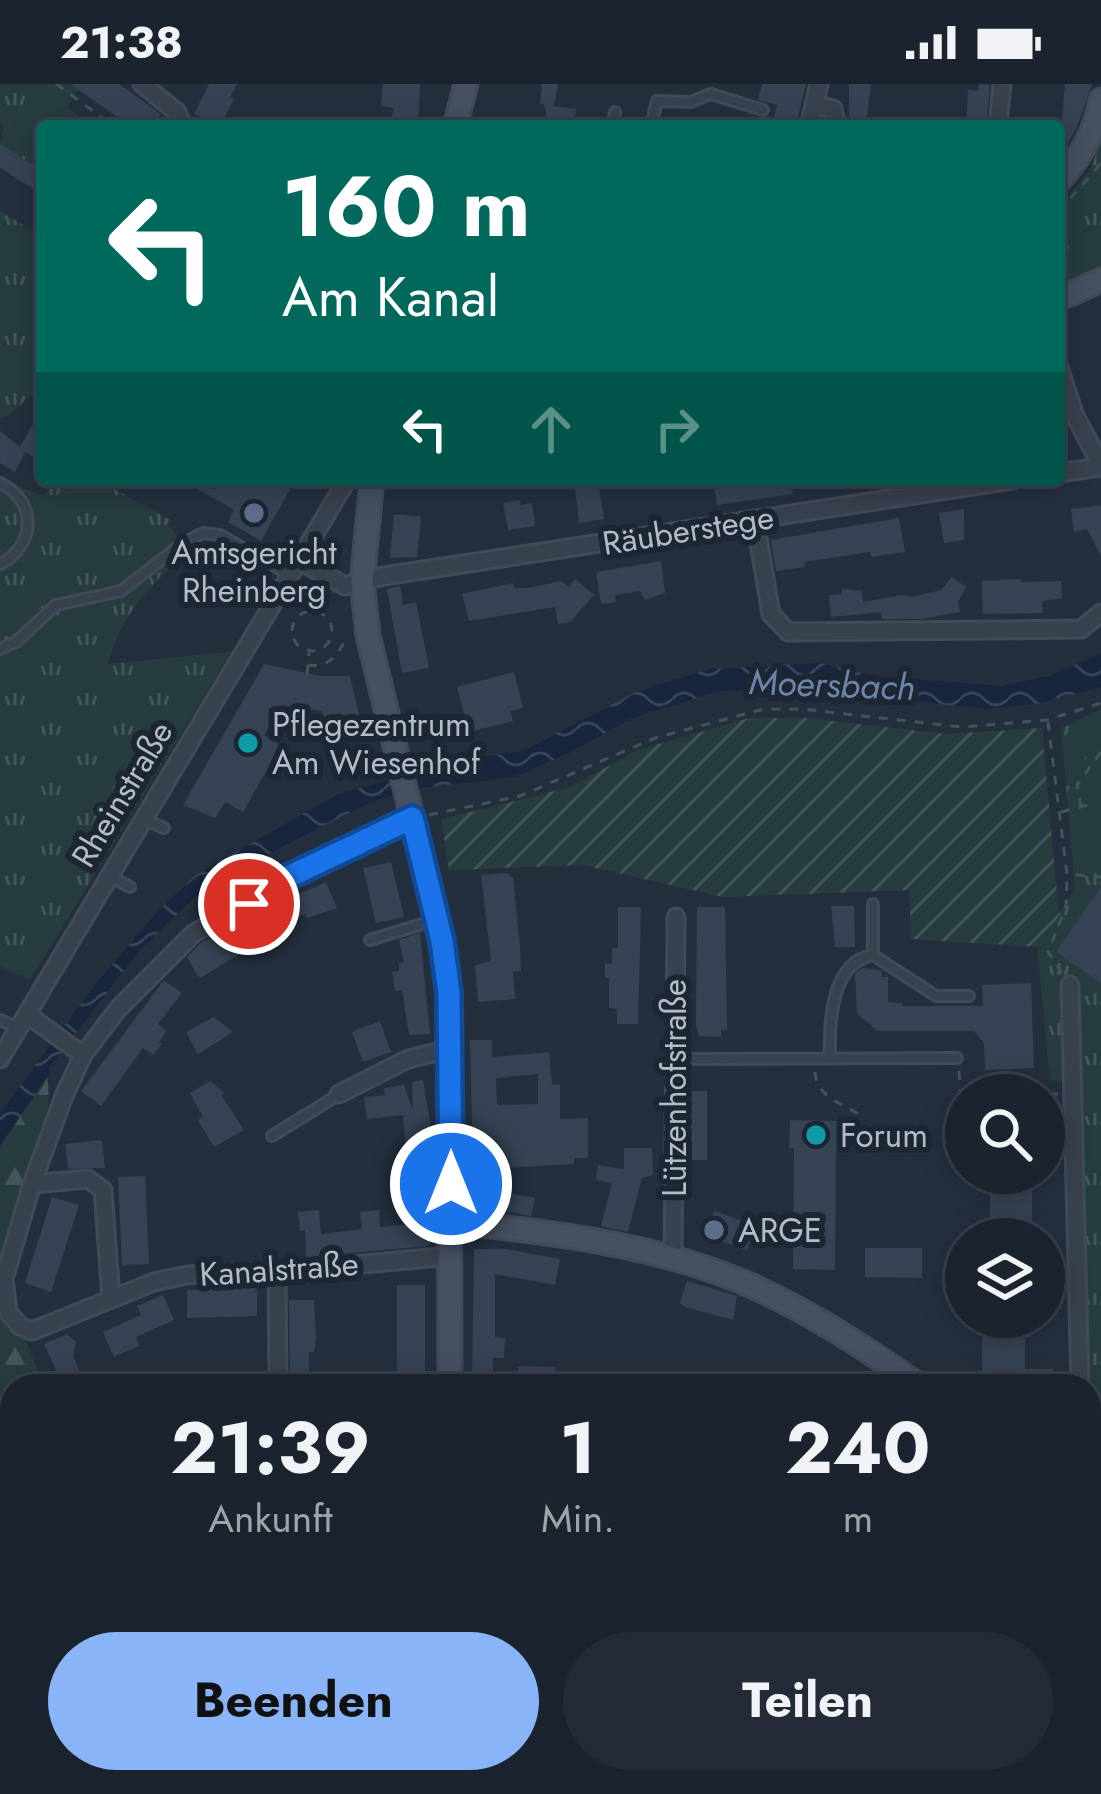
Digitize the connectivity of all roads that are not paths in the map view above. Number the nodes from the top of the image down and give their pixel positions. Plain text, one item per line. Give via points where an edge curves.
1 (142, 84) edge
2 (466, 84) edge
3 (819, 84) edge
4 (1002, 84) edge
5 (1101, 100) edge
6 (814, 104) junction
7 (763, 110) dead end
8 (615, 112) dead end
9 (180, 120) edge
10 (457, 120) edge
11 (614, 120) edge
12 (652, 120) edge
13 (810, 120) edge
14 (836, 120) edge
15 (999, 120) edge
16 (1065, 174) edge
17 (1101, 280) edge
18 (1065, 296) edge
19 (1065, 385) edge
20 (1101, 466) edge
21 (1065, 472) edge
22 (0, 483) edge
23 (344, 486) edge
24 (370, 486) edge
25 (974, 486) edge
26 (755, 520) junction
27 (0, 564) edge
28 (296, 568) junction
29 (362, 582) junction
30 (1101, 613) edge
31 (0, 650) edge
32 (411, 813) junction
33 (145, 819) junction
34 (164, 828) dead end
35 (111, 877) junction
36 (130, 887) dead end
37 (873, 904) dead end
38 (676, 917) dead end
39 (437, 920) junction
40 (370, 940) dead end
41 (873, 955) junction
42 (1070, 985) road end
43 (969, 996) dead end
44 (0, 1020) edge
45 (24, 1022) junction
46 (70, 1044) junction
47 (450, 1049) junction
48 (830, 1058) junction
49 (957, 1058) road end
50 (0, 1059) edge
51 (672, 1059) junction
52 (339, 1094) joint
53 (272, 1136) dead end
54 (32, 1184) junction
55 (451, 1222) junction
56 (451, 1256) junction
57 (673, 1260) junction
58 (277, 1272) junction
59 (111, 1299) junction
60 (278, 1374) edge
61 (450, 1374) edge
62 (903, 1374) edge
63 (1080, 1374) edge

1 - 9 street
2 - 10 street
3 - 6 street
4 - 15 street
5 - 16 street via 1097,124
6 - 13 street
6 - 14 street via 833,110
7 - 12 lane via 711,94 690,102 664,98
8 - 11 lane
17 - 18 street
19 - 20 street
20 - 21 street
22 - 27 lane via 19,496 29,520 23,546
23 - 28 street, Rheinstraße
24 - 29 street
25 - 26 street, Räuberstege
26 - 29 street, Räuberstege
26 - 30 street via 771,614 788,632 1082,629
28 - 29 street via 344,586
28 - 31 lane via 203,532 121,591 56,605
28 - 33 street, Rheinstraße
29 - 32 street
32 - 39 street
32 - 46 street via 194,933
33 - 34 lane
33 - 35 street, Rheinstraße
35 - 36 lane
35 - 45 street, Rheinstraße
37 - 41 lane
38 - 51 street, Lützenhofstraße
39 - 40 lane
39 - 47 street
41 - 43 lane via 936,996
41 - 48 lane via 847,971 829,1017
42 - 63 street
44 - 45 lane
45 - 46 street
45 - 50 street, Rheinstraße
46 - 54 street via 64,1096
47 - 52 street via 408,1058
47 - 55 street
48 - 49 lane
48 - 51 lane
51 - 57 street, Lützenhofstraße
52 - 53 lane
54 - 59 street via 88,1179 104,1190
54 - 59 street, Kanalstraße via 4,1279 8,1312 32,1331
55 - 56 street
55 - 57 street
56 - 58 street, Kanalstraße
56 - 61 street
57 - 62 street via 777,1298
58 - 59 street, Kanalstraße via 188,1275
58 - 60 street

